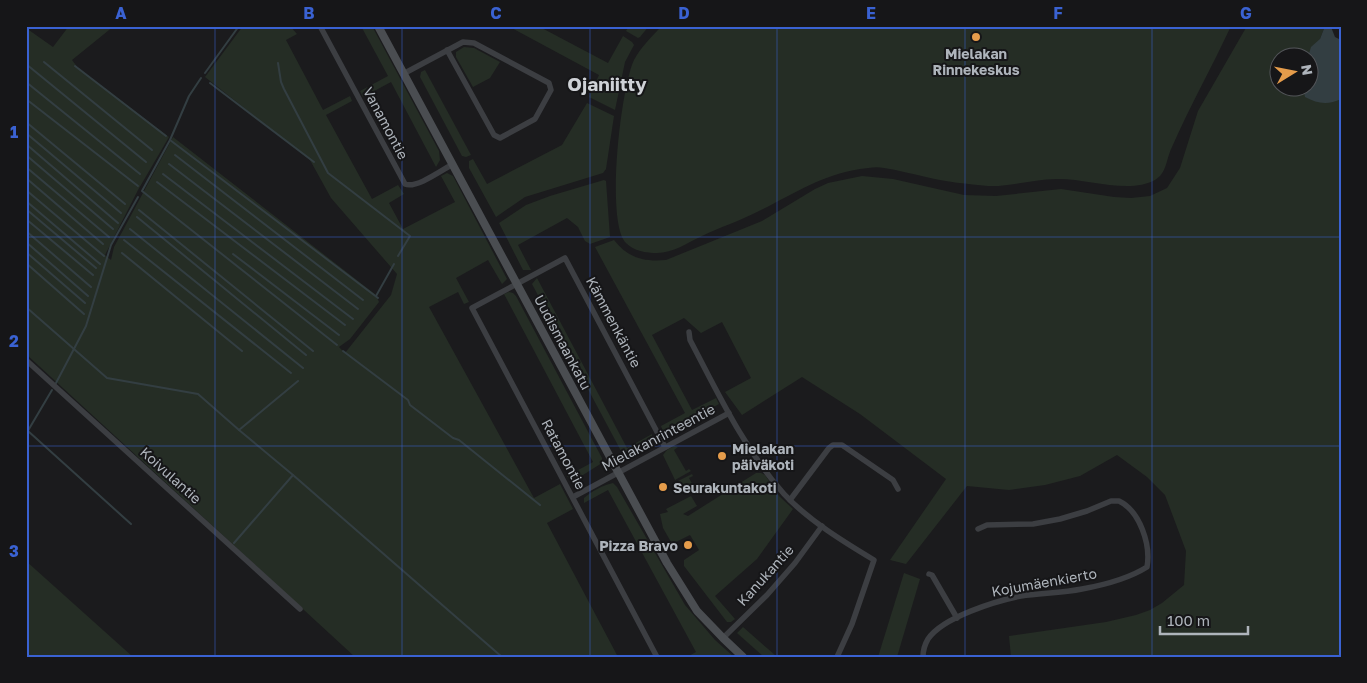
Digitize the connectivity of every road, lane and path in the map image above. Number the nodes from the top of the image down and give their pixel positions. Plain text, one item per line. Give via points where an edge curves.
1 (320, 26) edge
2 (378, 26) edge
3 (447, 50) junction
4 (403, 74) junction
5 (453, 164) junction
6 (517, 284) junction
7 (689, 332) dead end
8 (26, 360) edge
9 (729, 413) junction
10 (666, 447) junction
11 (618, 472) junction
12 (898, 489) dead end
13 (573, 497) junction
14 (790, 500) junction
15 (822, 526) junction
16 (978, 529) dead end
17 (929, 574) dead end
18 (300, 609) dead end
19 (957, 618) junction
20 (723, 638) junction
21 (657, 657) edge
22 (744, 657) edge
23 (837, 657) edge
24 (923, 657) edge

1 - 5 street, Vanamontie via 404,184 415,184
2 - 4 street, Uudismaankatu
3 - 3 street via 494,135 500,138 535,119 551,90 549,83 474,42 463,42
3 - 4 street
4 - 5 street, Uudismaankatu
5 - 6 street, Uudismaankatu
6 - 10 street, Kämmenkäntie via 565,258
6 - 11 street, Uudismaankatu
6 - 13 street, Ratamontie via 472,308
7 - 9 street via 690,340
8 - 18 street, Koivulantie
9 - 10 street, Mielakanrinteentie
9 - 14 street via 762,468
10 - 11 street, Mielakanrinteentie
11 - 13 street, Mielakanrinteentie
11 - 20 street, Uudismaankatu via 683,590 697,611
12 - 14 street via 893,480 837,444 829,448
13 - 21 street, Ratamontie
14 - 15 street
15 - 20 street, Kanukantie via 790,570
15 - 23 street via 874,560
16 - 19 street, Kojumäenkierto via 988,525 1033,524 1060,519 1119,501 1133,513 1142,531 1147,548 1147,567 1109,583 1082,590 1011,599
17 - 19 street
19 - 24 street, Kojumäenkierto via 929,637
20 - 22 street, Uudismaankatu

